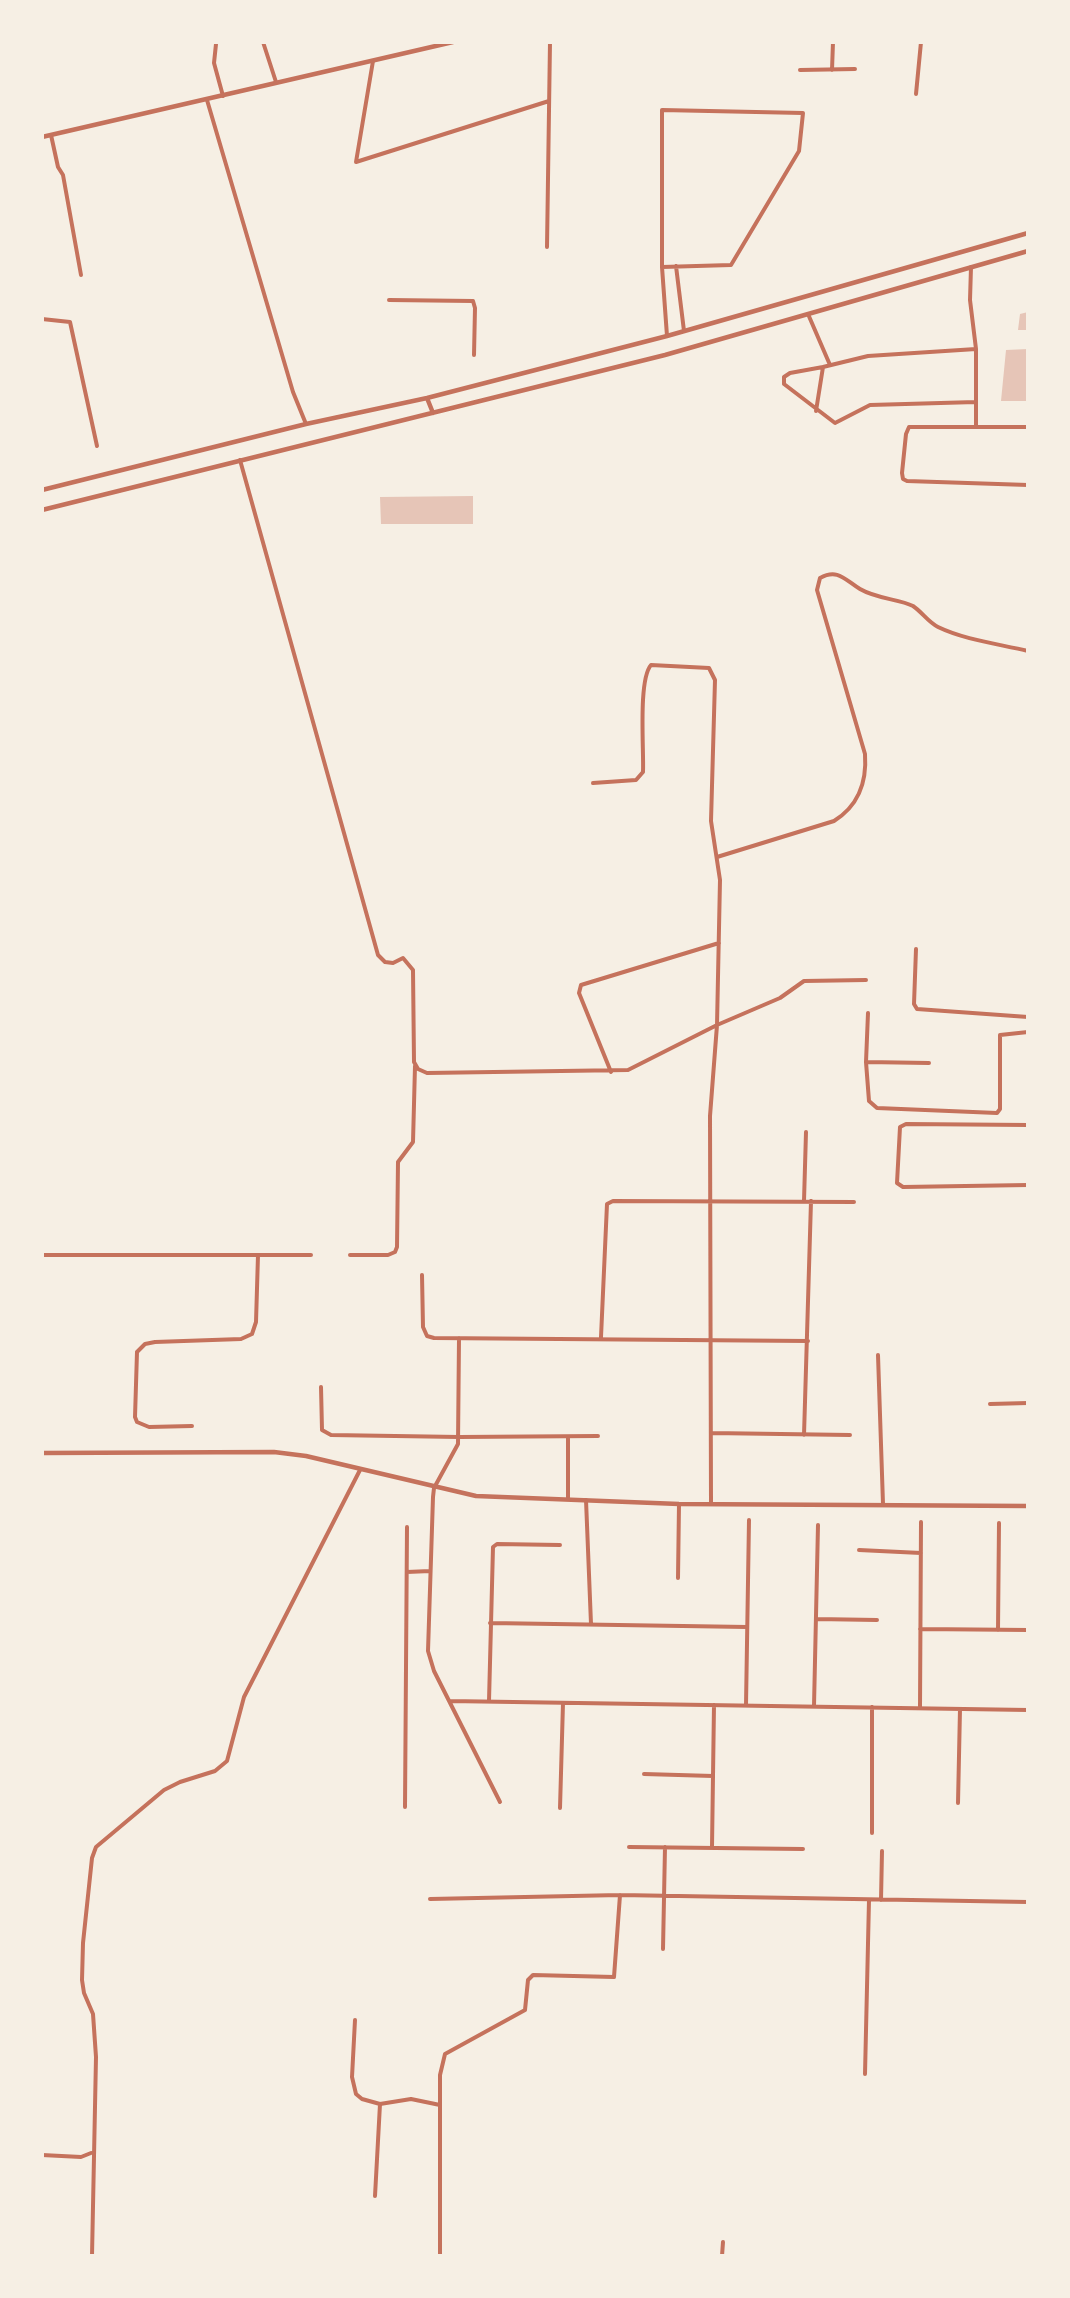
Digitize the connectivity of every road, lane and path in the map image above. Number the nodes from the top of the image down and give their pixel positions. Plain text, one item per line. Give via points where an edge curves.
1 (263, 42) edge
2 (453, 42) edge
3 (550, 42) edge
4 (833, 42) edge
5 (921, 42) edge
6 (217, 43) edge
7 (374, 61) junction
8 (855, 69) dead end
9 (800, 70) dead end
10 (832, 70) junction
11 (276, 82) junction
12 (916, 94) dead end
13 (223, 96) junction
14 (207, 100) junction
15 (549, 101) junction
16 (51, 135) junction
17 (42, 137) edge
18 (1028, 233) edge
19 (547, 247) dead end
20 (1028, 250) edge
21 (676, 266) junction
22 (662, 267) junction
23 (971, 267) junction
24 (81, 275) dead end
25 (389, 300) dead end
26 (808, 314) junction
27 (42, 319) edge
28 (684, 332) junction
29 (667, 336) junction
30 (976, 349) junction
31 (474, 355) dead end
32 (830, 366) junction
33 (823, 367) junction
34 (427, 398) junction
35 (976, 402) junction
36 (816, 411) junction
37 (433, 413) junction
38 (306, 424) junction
39 (976, 426) junction
40 (1028, 427) edge
41 (97, 446) dead end
42 (240, 460) junction
43 (1028, 485) edge
44 (42, 490) edge
45 (42, 510) edge
46 (1028, 651) edge
47 (593, 783) dead end
48 (717, 857) junction
49 (719, 943) junction
50 (916, 949) dead end
51 (866, 980) dead end
52 (868, 1013) dead end
53 (1028, 1017) edge
54 (717, 1025) junction
55 (1028, 1032) edge
56 (866, 1062) junction
57 (929, 1063) dead end
58 (415, 1065) junction
59 (611, 1072) junction
60 (1028, 1125) edge
61 (806, 1132) dead end
62 (1028, 1185) edge
63 (709, 1200) junction
64 (804, 1201) junction
65 (810, 1201) junction
66 (854, 1202) dead end
67 (42, 1255) edge
68 (258, 1255) junction
69 (311, 1255) dead end
70 (350, 1255) dead end
71 (422, 1275) dead end
72 (602, 1337) junction
73 (459, 1338) junction
74 (710, 1341) junction
75 (808, 1341) junction
76 (878, 1354) dead end
77 (321, 1388) dead end
78 (1028, 1403) edge
79 (990, 1404) dead end
80 (192, 1426) dead end
81 (711, 1433) junction
82 (804, 1435) junction
83 (850, 1435) dead end
84 (598, 1436) dead end
85 (459, 1437) junction
86 (568, 1437) junction
87 (42, 1453) edge
88 (360, 1470) junction
89 (434, 1488) junction
90 (568, 1499) junction
91 (586, 1499) junction
92 (679, 1504) junction
93 (711, 1504) junction
94 (883, 1504) junction
95 (1028, 1506) edge
96 (749, 1520) dead end
97 (921, 1522) dead end
98 (999, 1523) dead end
99 (818, 1525) dead end
100 (408, 1527) dead end
101 (560, 1545) dead end
102 (859, 1551) dead end
103 (921, 1553) junction
104 (430, 1571) junction
105 (407, 1572) junction
106 (678, 1578) dead end
107 (816, 1619) junction
108 (877, 1620) dead end
109 (490, 1623) junction
110 (591, 1625) junction
111 (747, 1627) junction
112 (920, 1629) junction
113 (998, 1630) junction
114 (1028, 1630) edge
115 (449, 1701) junction
116 (489, 1701) junction
117 (563, 1703) junction
118 (714, 1705) junction
119 (746, 1705) junction
120 (814, 1706) junction
121 (872, 1707) junction
122 (920, 1708) junction
123 (960, 1709) junction
124 (1028, 1710) edge
125 (644, 1774) dead end
126 (713, 1776) junction
127 (500, 1802) dead end
128 (958, 1803) dead end
129 (405, 1807) dead end
130 (560, 1808) dead end
131 (872, 1833) dead end
132 (629, 1847) dead end
133 (665, 1847) junction
134 (712, 1847) junction
135 (803, 1849) dead end
136 (882, 1851) dead end
137 (620, 1895) junction
138 (664, 1897) junction
139 (430, 1899) dead end
140 (869, 1899) junction
141 (881, 1899) junction
142 (1028, 1902) edge
143 (663, 1949) dead end
144 (355, 2020) dead end
145 (865, 2074) dead end
146 (380, 2104) junction
147 (440, 2105) junction
148 (92, 2152) junction
149 (42, 2155) edge
150 (375, 2196) dead end
151 (723, 2242) dead end
152 (92, 2256) edge
153 (440, 2256) edge
154 (722, 2256) edge

1 - 11 street
2 - 7 street
3 - 15 street
4 - 10 street
5 - 12 street
6 - 13 street via 214,63
7 - 11 street
7 - 15 street via 356,162
8 - 10 street
9 - 10 street
11 - 13 street
13 - 14 street
14 - 16 street
14 - 38 street via 293,392
15 - 19 street
16 - 17 street
16 - 24 street via 63,175
18 - 28 street
20 - 23 street
21 - 22 street
21 - 22 street via 731,265 799,152 803,113 662,110
21 - 28 street
22 - 29 street
23 - 26 street
23 - 30 street via 970,300
25 - 31 street via 473,302
26 - 32 street
26 - 37 street via 665,355
27 - 41 street via 70,322
28 - 29 street
29 - 34 street
30 - 32 street via 868,356
30 - 35 street
32 - 33 street
33 - 36 street
33 - 36 street via 784,377 784,384
34 - 37 street
34 - 38 street
35 - 36 street via 870,405 835,423
35 - 39 street
37 - 42 street
38 - 44 street
39 - 40 street
39 - 43 street via 909,427 903,478 938,483
42 - 45 street
42 - 58 street via 378,955 393,963 404,958 413,970
46 - 48 street via 946,630 913,606 881,599 837,573 819,578 817,590 862,744 865,777 850,810 834,821
47 - 48 street via 636,780 643,772 644,690 651,665 709,668 715,680 711,821
48 - 49 street
49 - 54 street
49 - 59 street via 581,985 579,993
50 - 53 street via 917,1009
51 - 54 street via 804,981 780,998
52 - 56 street
54 - 59 street via 637,1067
54 - 63 street
55 - 56 street via 1000,1035 999,1109 992,1114 871,1106
56 - 57 street
58 - 59 street via 427,1073
58 - 70 street via 413,1142 398,1162 397,1247 388,1255
60 - 62 street via 906,1124 900,1127 897,1183 903,1187
61 - 64 street
63 - 64 street
63 - 72 street via 606,1204
63 - 74 street
64 - 65 street
65 - 66 street
65 - 75 street
67 - 68 street
68 - 69 street
68 - 80 street via 256,1322 252,1334 221,1341 155,1342 137,1352 137,1422 149,1427
71 - 73 street via 424,1332 434,1338
72 - 73 street
72 - 74 street
73 - 85 street
74 - 75 street
74 - 81 street
75 - 82 street
76 - 94 street
77 - 85 street via 321,1424 325,1434
78 - 79 street
81 - 82 street
81 - 93 street
82 - 83 street
84 - 86 street
85 - 86 street
85 - 89 street via 457,1450
86 - 90 street
87 - 88 street via 274,1452
88 - 89 street
88 - 148 street via 243,1697 227,1761 215,1771 164,1790 96,1847 82,1980 95,2024
89 - 90 street via 476,1496
89 - 104 street
90 - 91 street
91 - 92 street
91 - 110 street
92 - 93 street
92 - 106 street
93 - 94 street
94 - 95 street
96 - 111 street
97 - 103 street
98 - 113 street
99 - 107 street
100 - 105 street
101 - 109 street via 493,1547
102 - 103 street
103 - 112 street
104 - 105 street
104 - 115 street via 430,1661
105 - 129 street
107 - 108 street
107 - 120 street
109 - 110 street
109 - 116 street
110 - 111 street
111 - 119 street
112 - 113 street
112 - 122 street
113 - 114 street
115 - 116 street
115 - 127 street
116 - 117 street
117 - 118 street
117 - 130 street
118 - 119 street
118 - 126 street
119 - 120 street
120 - 121 street
121 - 122 street
121 - 131 street
122 - 123 street
123 - 124 street
123 - 128 street
125 - 126 street
126 - 134 street
132 - 133 street
133 - 134 street
133 - 138 street
134 - 135 street
136 - 141 street
137 - 138 street
137 - 139 street
137 - 147 street via 614,1977 529,1977 525,2010 445,2054
138 - 140 street
138 - 143 street
140 - 141 street
140 - 145 street
141 - 142 street
144 - 146 street via 354,2088 362,2099
146 - 147 street via 411,2099
146 - 150 street
147 - 153 street
148 - 149 street via 81,2157
148 - 152 street
151 - 154 street

